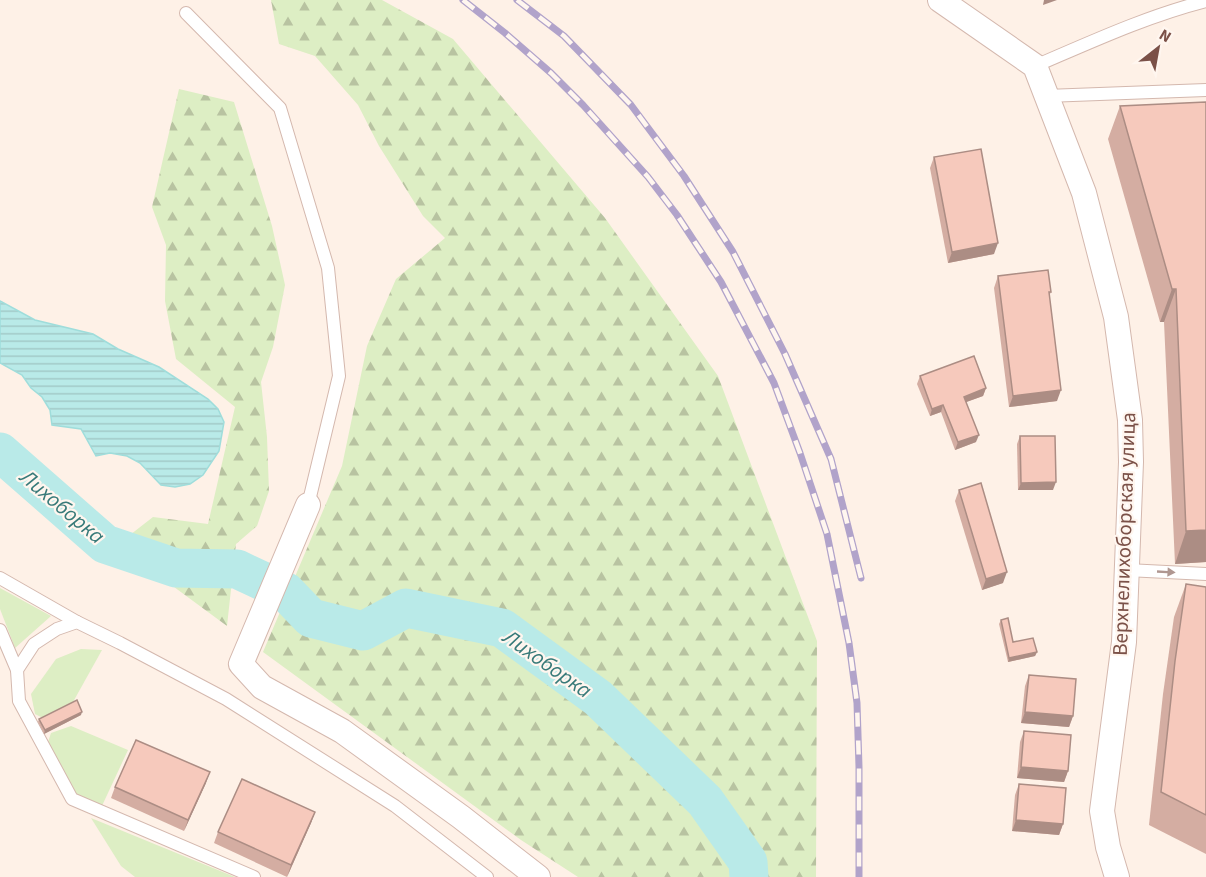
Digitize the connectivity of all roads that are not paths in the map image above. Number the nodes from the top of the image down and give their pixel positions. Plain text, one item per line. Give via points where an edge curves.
1 (940, 0) edge
2 (1206, 1) edge
3 (186, 13) dead end
4 (1035, 66) junction
5 (1206, 90) edge
6 (1046, 96) junction
7 (308, 505) joint
8 (1126, 570) junction
9 (1206, 574) edge
10 (0, 578) edge
11 (77, 622) junction
12 (0, 630) edge
13 (17, 670) junction
14 (254, 877) edge
15 (487, 877) edge
16 (538, 877) edge
17 (1117, 877) edge

1 - 4 street
2 - 4 lane via 1178,8
3 - 7 lane via 279,108 328,268 339,376
4 - 6 street, Верхнелихоборская улица
5 - 6 lane
6 - 8 street, Верхнелихоборская улица via 1084,193 1116,317 1130,420
7 - 16 street via 241,664 262,687 342,731
8 -> 9 lane
8 - 17 street, Верхнелихоборская улица via 1124,642 1102,811
10 - 11 lane
11 - 13 lane via 34,644
11 - 15 lane via 226,699 395,806
12 - 13 lane
13 - 14 lane via 19,701 72,799

